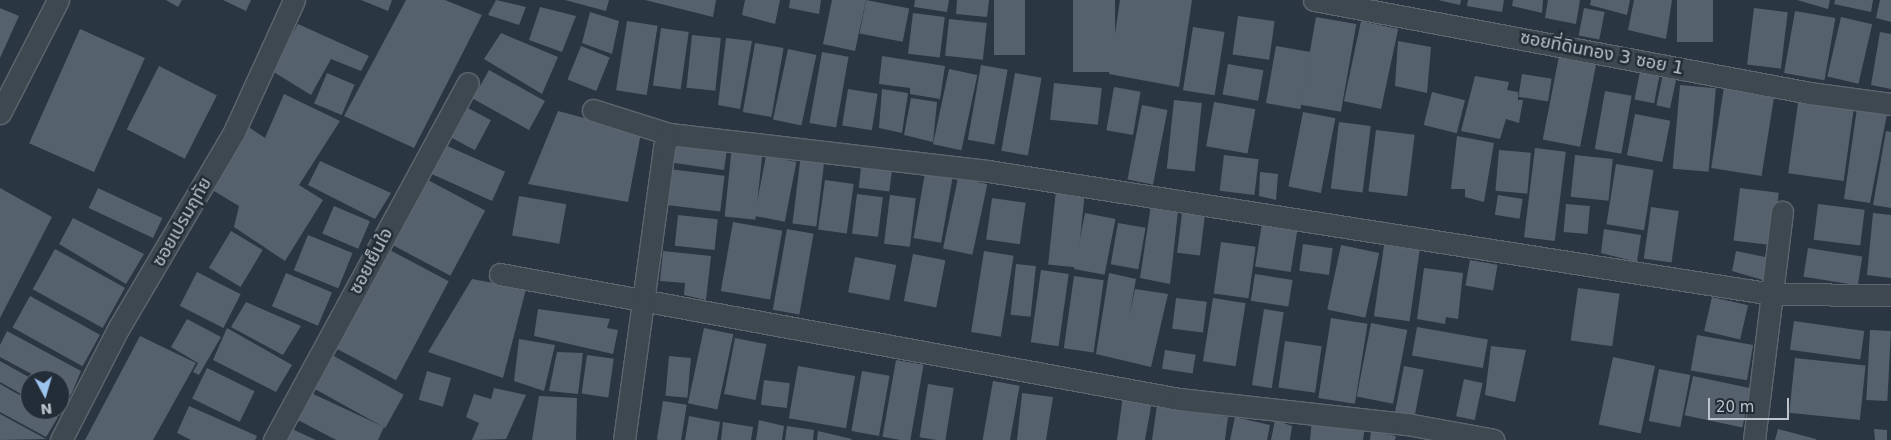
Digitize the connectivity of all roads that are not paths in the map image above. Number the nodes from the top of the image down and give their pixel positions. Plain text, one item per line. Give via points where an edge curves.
1 (58, 0) edge
2 (294, 0) edge
3 (1314, 0) edge
4 (468, 83) dead end
5 (1891, 104) edge
6 (592, 110) dead end
7 (0, 114) edge
8 (669, 134) junction
9 (1782, 212) dead end
10 (500, 274) dead end
11 (1772, 294) junction
12 (1891, 295) edge
13 (643, 299) junction
14 (61, 440) edge
15 (274, 440) edge
16 (624, 440) edge
17 (1494, 440) edge
18 (1754, 440) edge

1 - 7 street
2 - 14 street, ซอยเปรมฤทัย via 233,134 118,329
3 - 5 street, ซอยที่ดินทอง 3 ซอย 1 via 1810,93
4 - 15 street, ซอยเย็นใจ
6 - 8 street
8 - 11 street via 988,171
8 - 13 street via 664,147
9 - 11 street
10 - 13 street
11 - 12 street
11 - 18 street
13 - 16 street
13 - 17 street via 1179,399 1407,424

